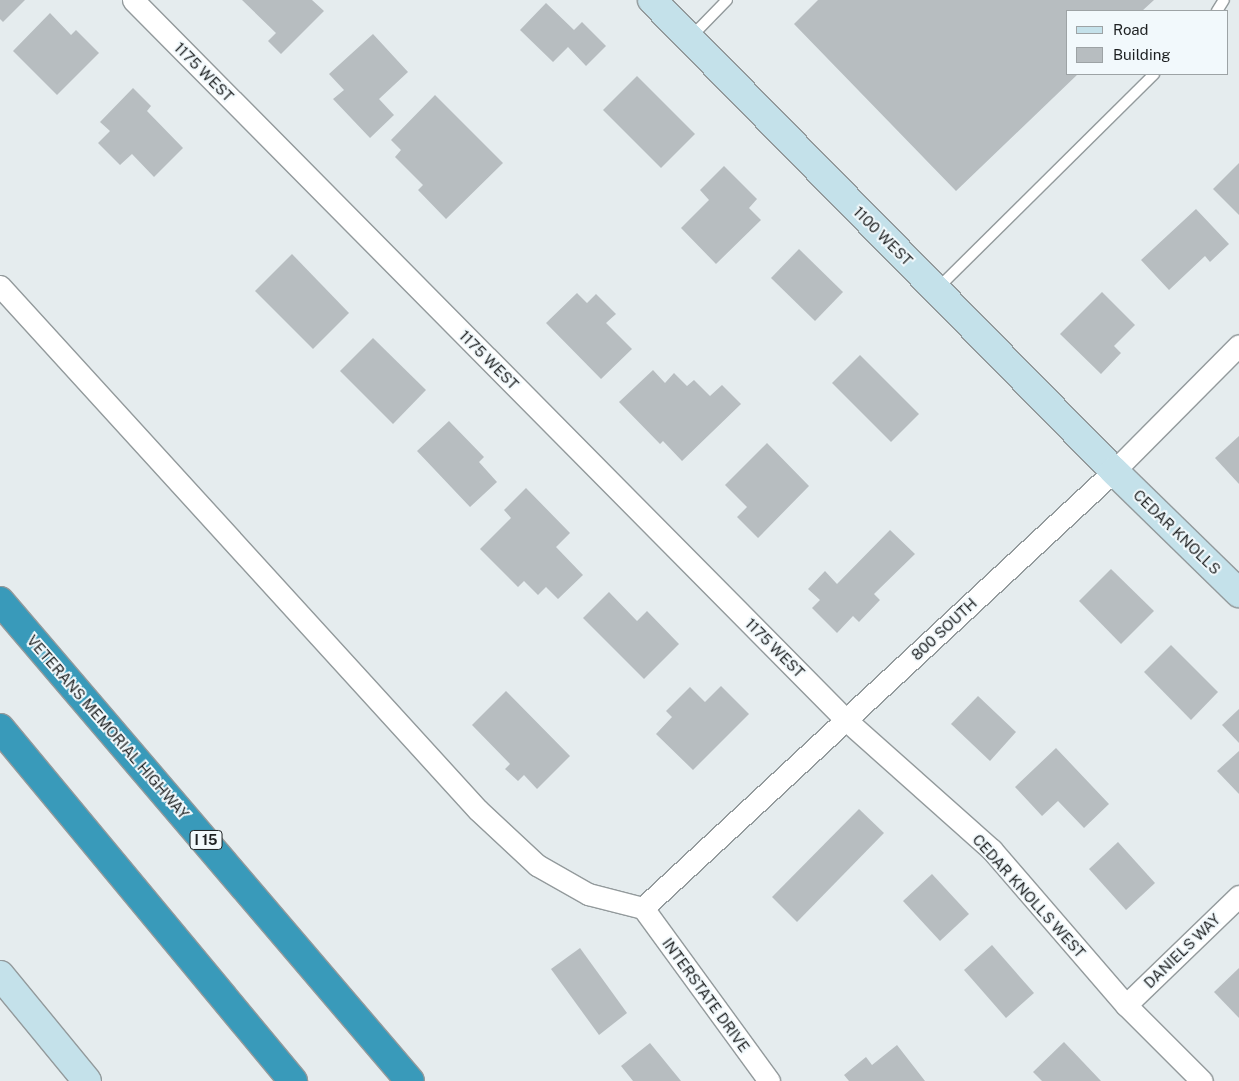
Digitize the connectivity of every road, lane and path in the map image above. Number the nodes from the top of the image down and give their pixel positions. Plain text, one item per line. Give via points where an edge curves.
1 (133, 0) edge
2 (652, 0) edge
3 (727, 0) edge
4 (690, 39) junction
5 (1153, 75) edge
6 (0, 286) edge
7 (936, 290) junction
8 (1239, 345) edge
9 (1114, 472) junction
10 (1239, 592) edge
11 (0, 601) edge
12 (846, 720) junction
13 (0, 728) edge
14 (1239, 896) edge
15 (644, 908) junction
16 (0, 975) edge
17 (1126, 1005) junction
18 (87, 1081) edge
19 (293, 1081) edge
20 (410, 1081) edge
21 (769, 1081) edge
22 (1202, 1081) edge

1 - 12 street, 1175 WEST
2 - 4 street, 1100 WEST
3 - 4 lane
4 - 7 street, 1100 WEST
5 - 7 lane
6 - 15 street via 478,810 537,865 588,894
7 - 9 street, 1100 WEST
8 - 9 street, 800 SOUTH
9 - 10 street, CEDAR KNOLLS
9 - 12 street, 800 SOUTH
11 - 20 highway, VETERANS MEMORIAL HIGHWAY / I 15
12 - 15 street, 800 SOUTH
12 - 17 street, CEDAR KNOLLS WEST via 992,850
13 - 19 highway
14 - 17 street, DANIELS WAY
15 - 21 street, INTERSTATE DRIVE
16 - 18 street
17 - 22 street, CEDAR KNOLLS WEST

